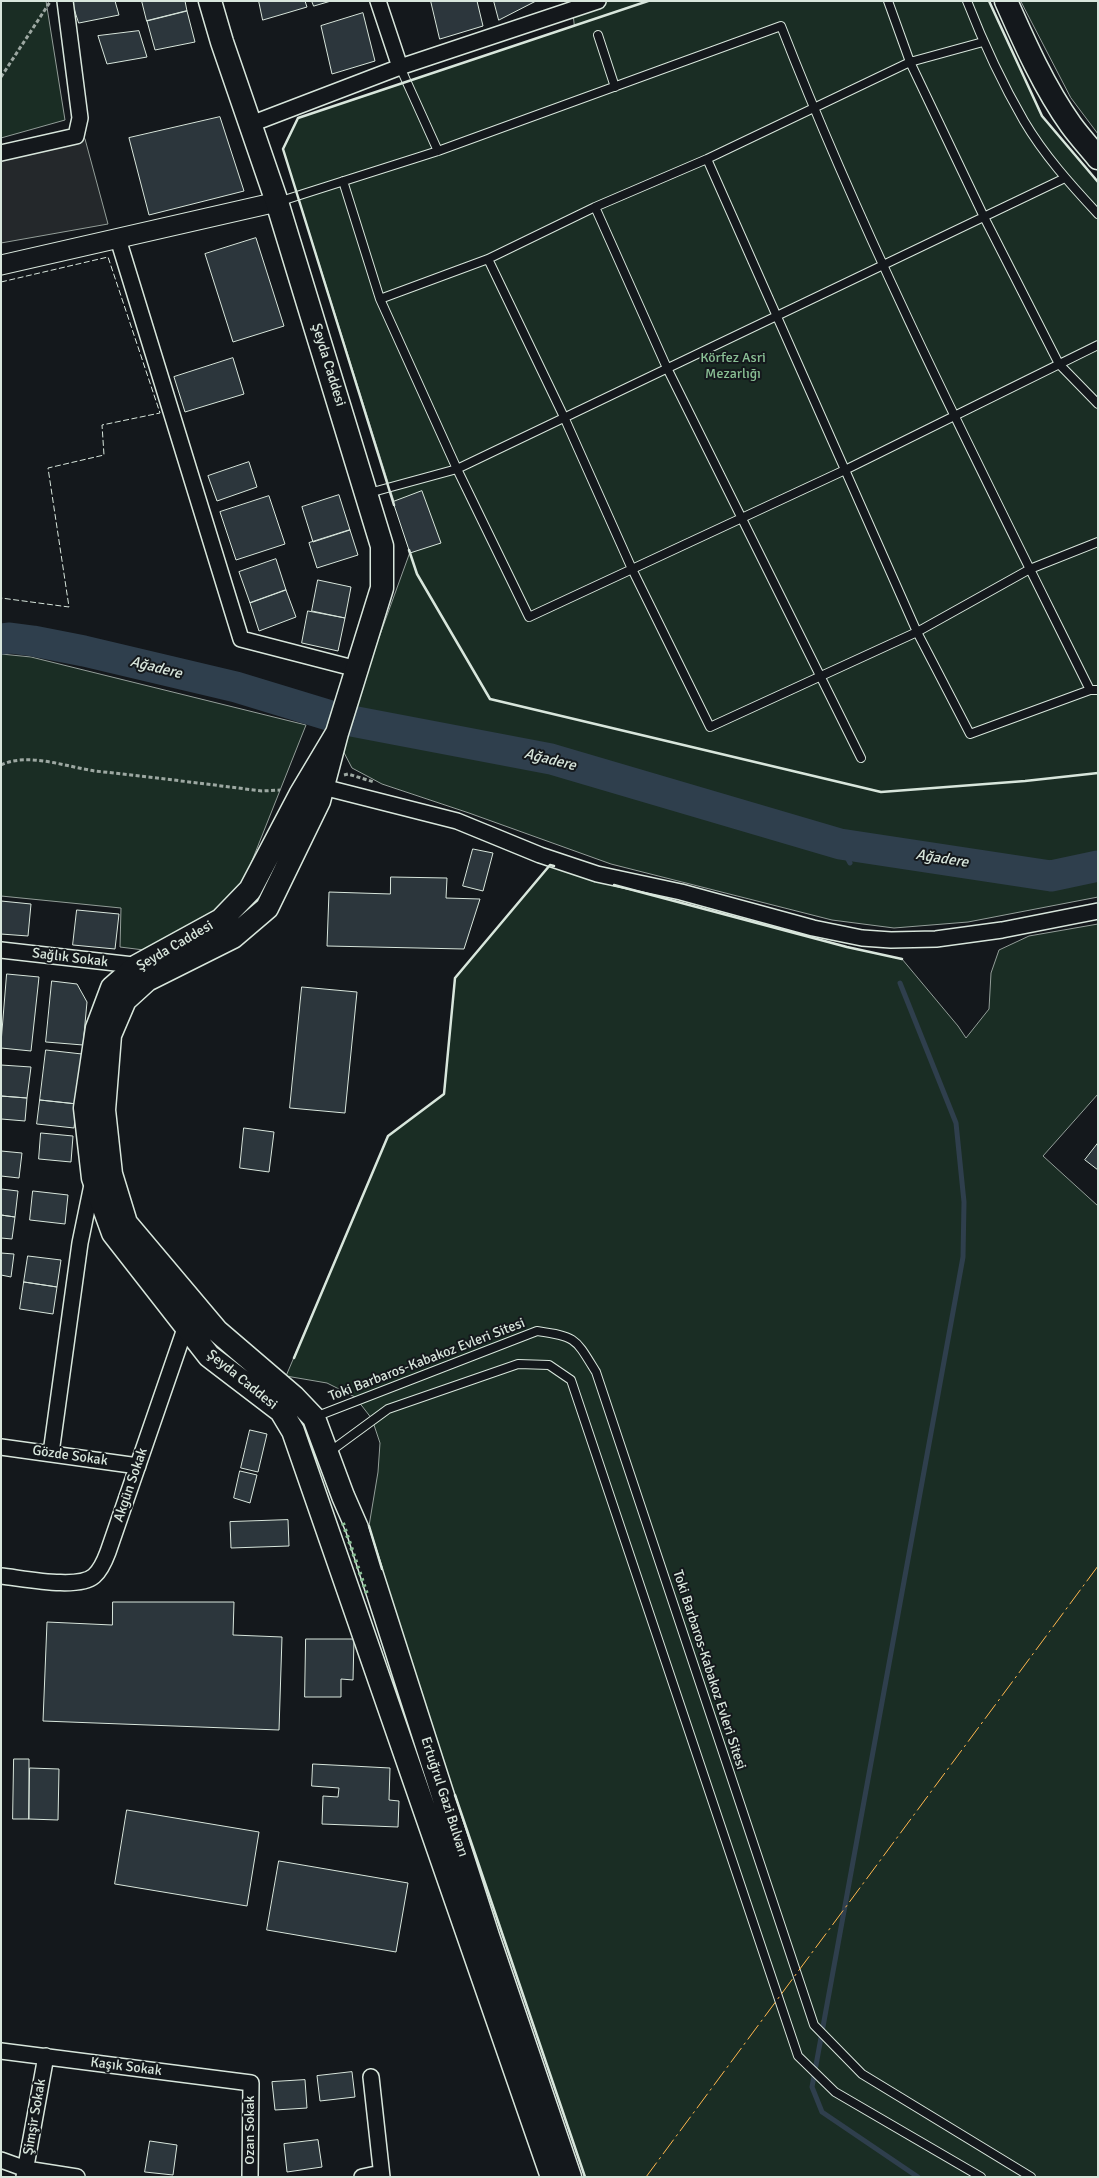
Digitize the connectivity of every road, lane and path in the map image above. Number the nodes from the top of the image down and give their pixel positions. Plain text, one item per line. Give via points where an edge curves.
1 (50, 1) edge
2 (65, 1) edge
3 (210, 1) edge
4 (378, 1) edge
5 (598, 1) edge
6 (888, 1) edge
7 (967, 1) edge
8 (1006, 1) edge
9 (598, 35) dead end
10 (983, 42) junction
11 (910, 62) junction
12 (400, 67) junction
13 (1, 76) edge
14 (615, 87) junction
15 (813, 107) junction
16 (250, 124) junction
17 (438, 152) junction
18 (1, 154) edge
19 (1098, 158) edge
20 (707, 159) junction
21 (1065, 178) junction
22 (344, 181) junction
23 (277, 202) junction
24 (595, 207) junction
25 (1098, 214) edge
26 (984, 217) junction
27 (118, 239) junction
28 (488, 259) junction
29 (1, 265) edge
30 (883, 265) junction
31 (380, 299) junction
32 (777, 316) junction
33 (1098, 344) edge
34 (1059, 364) junction
35 (667, 368) junction
36 (1098, 404) edge
37 (955, 415) junction
38 (564, 417) junction
39 (457, 468) junction
40 (845, 470) junction
41 (367, 494) junction
42 (740, 519) junction
43 (1098, 542) edge
44 (632, 569) junction
45 (1030, 569) junction
46 (917, 632) junction
47 (356, 669) junction
48 (821, 676) junction
49 (1094, 690) edge
50 (861, 758) dead end
51 (1, 765) edge
52 (382, 784) dead end
53 (314, 786) junction
54 (1098, 911) edge
55 (1, 950) edge
56 (138, 966) junction
57 (169, 969) junction
58 (102, 1176) junction
59 (193, 1302) junction
60 (186, 1327) junction
61 (314, 1418) junction
62 (1, 1447) edge
63 (51, 1452) junction
64 (327, 1454) junction
65 (304, 1465) joint
66 (138, 1466) junction
67 (1, 1576) edge
68 (1, 2050) edge
69 (46, 2056) junction
70 (371, 2077) dead end
71 (251, 2083) joint
72 (1, 2160) edge
73 (25, 2173) edge
74 (382, 2175) edge
75 (77, 2177) edge
76 (250, 2177) edge
77 (362, 2177) edge
78 (552, 2177) edge
79 (570, 2177) edge
80 (981, 2177) edge
81 (1031, 2177) edge

1 - 13 path
2 - 18 street via 80,118 76,136
3 - 16 main road, Şeyda Caddesi
4 - 12 street
5 - 12 street
6 - 11 lane
7 - 10 lane
8 - 19 main road via 1051,92 1071,125
9 - 14 lane
10 - 11 lane
10 - 21 lane via 1024,122
11 - 15 lane
11 - 26 lane
12 - 16 street
12 - 17 lane
14 - 15 lane via 781,26
14 - 17 lane
15 - 20 lane
15 - 30 lane
16 - 23 main road, Şeyda Caddesi
17 - 22 lane
20 - 24 lane
20 - 32 lane
21 - 25 lane
21 - 26 lane
22 - 23 lane
22 - 31 lane
23 - 27 street
23 - 41 main road, Şeyda Caddesi
24 - 28 lane
24 - 35 lane
26 - 30 lane
26 - 34 lane
27 - 29 street
27 - 47 street via 241,639
28 - 31 lane
28 - 38 lane
30 - 32 lane
30 - 37 lane
31 - 39 lane
32 - 35 lane
32 - 40 lane
33 - 34 lane
34 - 36 lane
34 - 37 lane
35 - 38 lane
35 - 42 lane
37 - 40 lane
37 - 45 lane
38 - 39 lane
38 - 44 lane
39 - 41 lane
39 - 44 lane via 529,616
40 - 42 lane
40 - 46 lane
41 - 47 main road, Şeyda Caddesi via 382,546 383,576 378,603
42 - 44 lane
42 - 48 lane
43 - 45 lane
44 - 48 lane via 710,727
45 - 46 lane
45 - 49 lane
46 - 48 lane
46 - 49 lane via 970,734
47 - 53 main road, Şeyda Caddesi via 337,733
48 - 50 lane
51 - 53 path via 49,761 89,770 262,791
52 - 53 path via 348,774
53 - 54 street via 456,822 597,874 862,938 936,939
53 - 56 main road, Şeyda Caddesi via 250,890 221,920
53 - 57 main road, Şeyda Caddesi via 319,801 267,908 233,937
55 - 56 street, Sağlık Sokak
56 - 57 street, Sağlık Sokak
56 - 58 main road, Şeyda Caddesi via 112,988 97,1028 85,1108
57 - 58 main road, Şeyda Caddesi via 147,980 125,1000 110,1035
58 - 59 main road, Şeyda Caddesi via 126,1223
58 - 60 main road, Şeyda Caddesi via 113,1232
58 - 63 street via 80,1243
59 - 60 street, Akgün Sokak
59 - 61 main road, Şeyda Caddesi via 218,1331
60 - 65 main road, Şeyda Caddesi via 209,1356 281,1411 293,1431
60 - 66 street, Akgün Sokak
61 - 64 main road, Ertuğrul Gazi Bulvarı
61 - 81 lane, Toki Barbaros-Kabakoz Evleri Sitesi via 537,1331 578,1342 596,1372 814,2024 862,2074
62 - 63 street, Gözde Sokak
63 - 66 street, Gözde Sokak
64 - 79 main road, Ertuğrul Gazi Bulvarı via 357,1528 488,1936
64 - 80 lane via 388,1409 518,1364 549,1365 571,1380 798,2056 835,2092
65 - 78 main road, Ertuğrul Gazi Bulvarı
66 - 67 street, Akgün Sokak via 108,1552 94,1576 72,1583
68 - 69 street, Kaşık Sokak
69 - 71 street, Kaşık Sokak
69 - 73 street, Şimşir Sokak
70 - 74 street
71 - 76 street, Ozan Sokak
72 - 73 street
73 - 75 street
74 - 77 street

